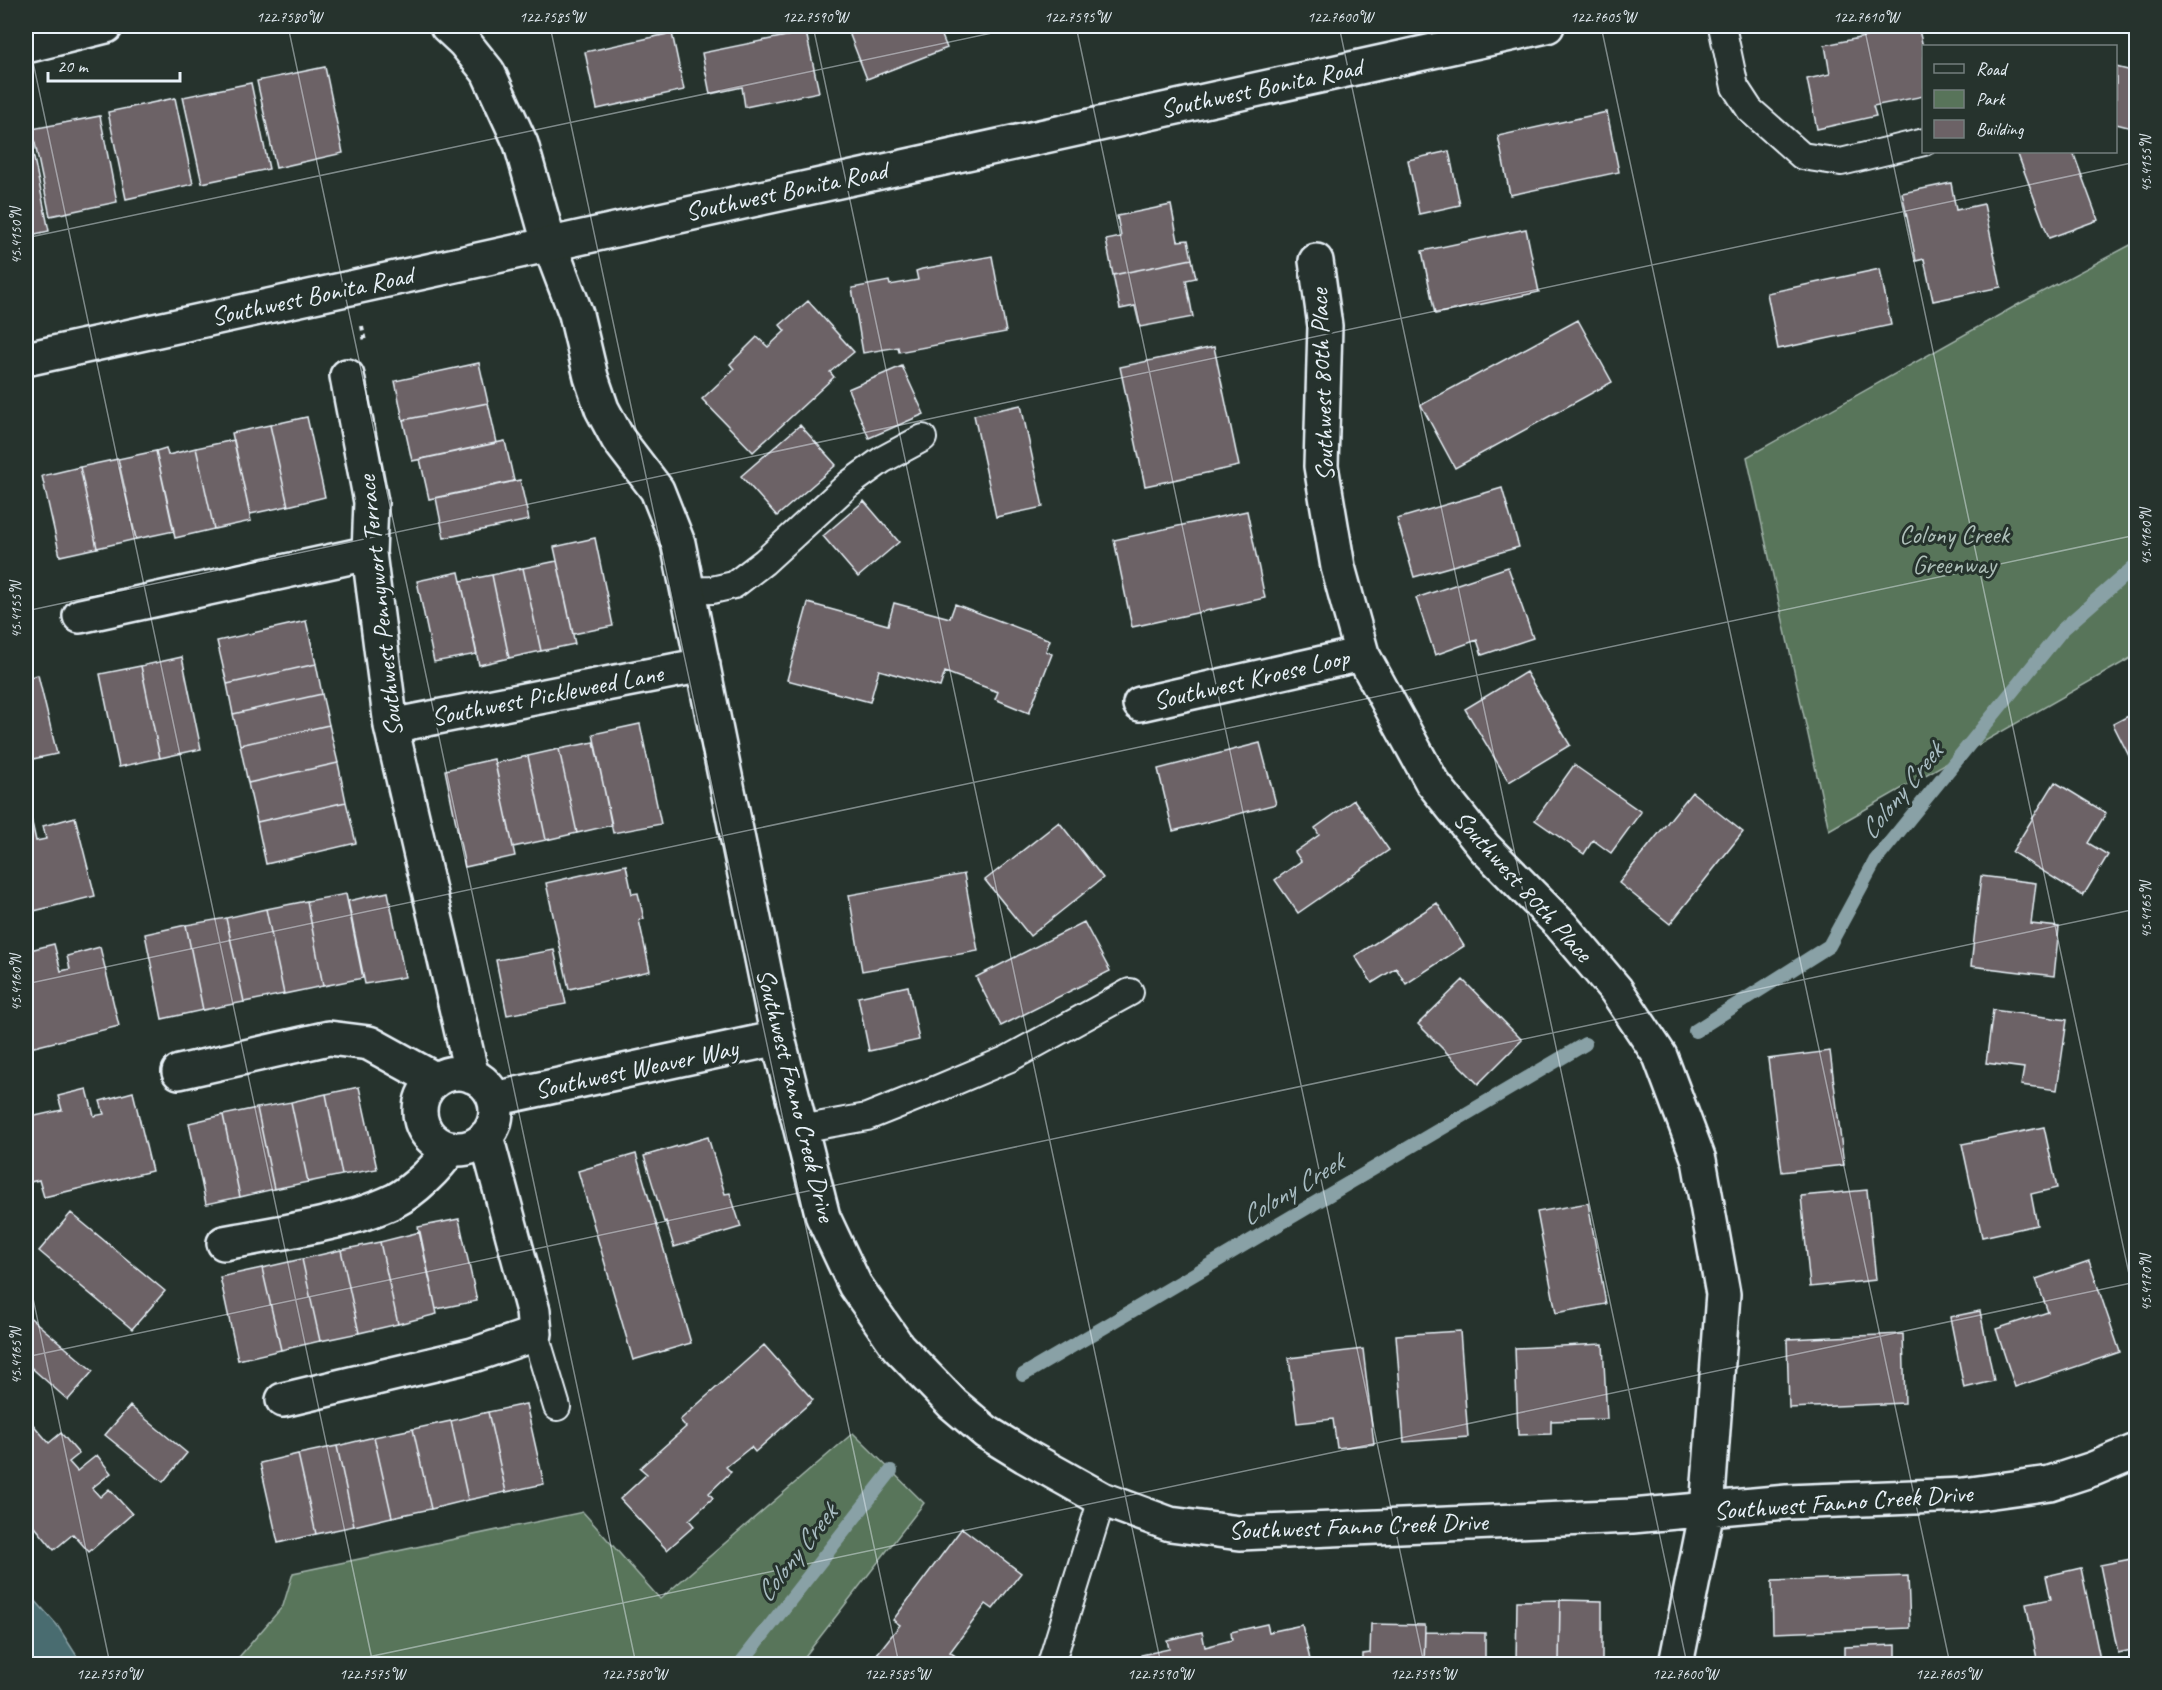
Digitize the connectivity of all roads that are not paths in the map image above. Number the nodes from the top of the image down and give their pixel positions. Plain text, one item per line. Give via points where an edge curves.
1 (106, 26) edge
2 (1547, 26) edge
3 (1722, 26) edge
4 (465, 31) edge
5 (26, 45) edge
6 (1922, 142) edge
7 (549, 243) junction
8 (1316, 261) dead end
9 (26, 358) edge
10 (347, 376) road end
11 (923, 438) dead end
12 (369, 553) junction
13 (687, 591) junction
14 (80, 616) dead end
15 (1362, 654) junction
16 (702, 665) junction
17 (1140, 704) dead end
18 (391, 726) junction
19 (1130, 992) dead end
20 (778, 1038) junction
21 (179, 1072) dead end
22 (472, 1076) junction
23 (436, 1080) junction
24 (494, 1100) junction
25 (800, 1129) junction
26 (486, 1136) junction
27 (451, 1148) junction
28 (224, 1243) dead end
29 (535, 1334) junction
30 (283, 1400) dead end
31 (557, 1407) dead end
32 (2136, 1451) edge
33 (1102, 1498) junction
34 (1707, 1510) junction
35 (1052, 1665) edge
36 (1676, 1665) edge

1 - 5 street
2 - 7 street, Southwest Bonita Road
3 - 6 lane via 1735,87 1750,110 1802,156 1841,162
4 - 7 street, Southwest Fanno Creek Drive via 521,144
7 - 9 street, Southwest Bonita Road
7 - 13 street, Southwest Fanno Creek Drive via 576,314 602,409 618,439 657,490 678,543
8 - 15 street, Southwest 80th Place via 1325,326 1321,466 1338,567
10 - 12 street, Southwest Pennywort Terrace via 371,502
11 - 13 lane via 849,484 734,585
12 - 14 street
12 - 18 street, Southwest Pennywort Terrace
13 - 16 street, Southwest Fanno Creek Drive
15 - 17 street, Southwest Kroese Loop
15 - 34 street, Southwest 80th Place via 1432,782 1484,847 1561,925 1616,990 1660,1056 1699,1160 1723,1294
16 - 18 street, Southwest Pickleweed Lane
16 - 20 street, Southwest Fanno Creek Drive
18 - 22 street, Southwest Pennywort Terrace
19 - 25 lane via 1008,1059 937,1089 867,1117
20 - 24 street, Southwest Weaver Way
20 - 25 street, Southwest Fanno Creek Drive
21 - 23 street via 329,1038 369,1043
22 - 23 street via 449,1074
22 - 24 street via 485,1084
23 - 27 street via 422,1098 422,1122 435,1141
24 - 26 street via 496,1115
25 - 33 street, Southwest Fanno Creek Drive via 824,1217 855,1285 898,1347 986,1432
26 - 27 street via 471,1147
26 - 29 street via 533,1311
27 - 28 street via 418,1184 394,1201 340,1220
29 - 30 street via 473,1355
29 - 31 lane
32 - 34 street, Southwest Fanno Creek Drive via 2050,1483 2006,1491
33 - 34 street, Southwest Fanno Creek Drive via 1170,1524 1240,1533
33 - 35 lane
34 - 36 street, Southwest 80th Place

